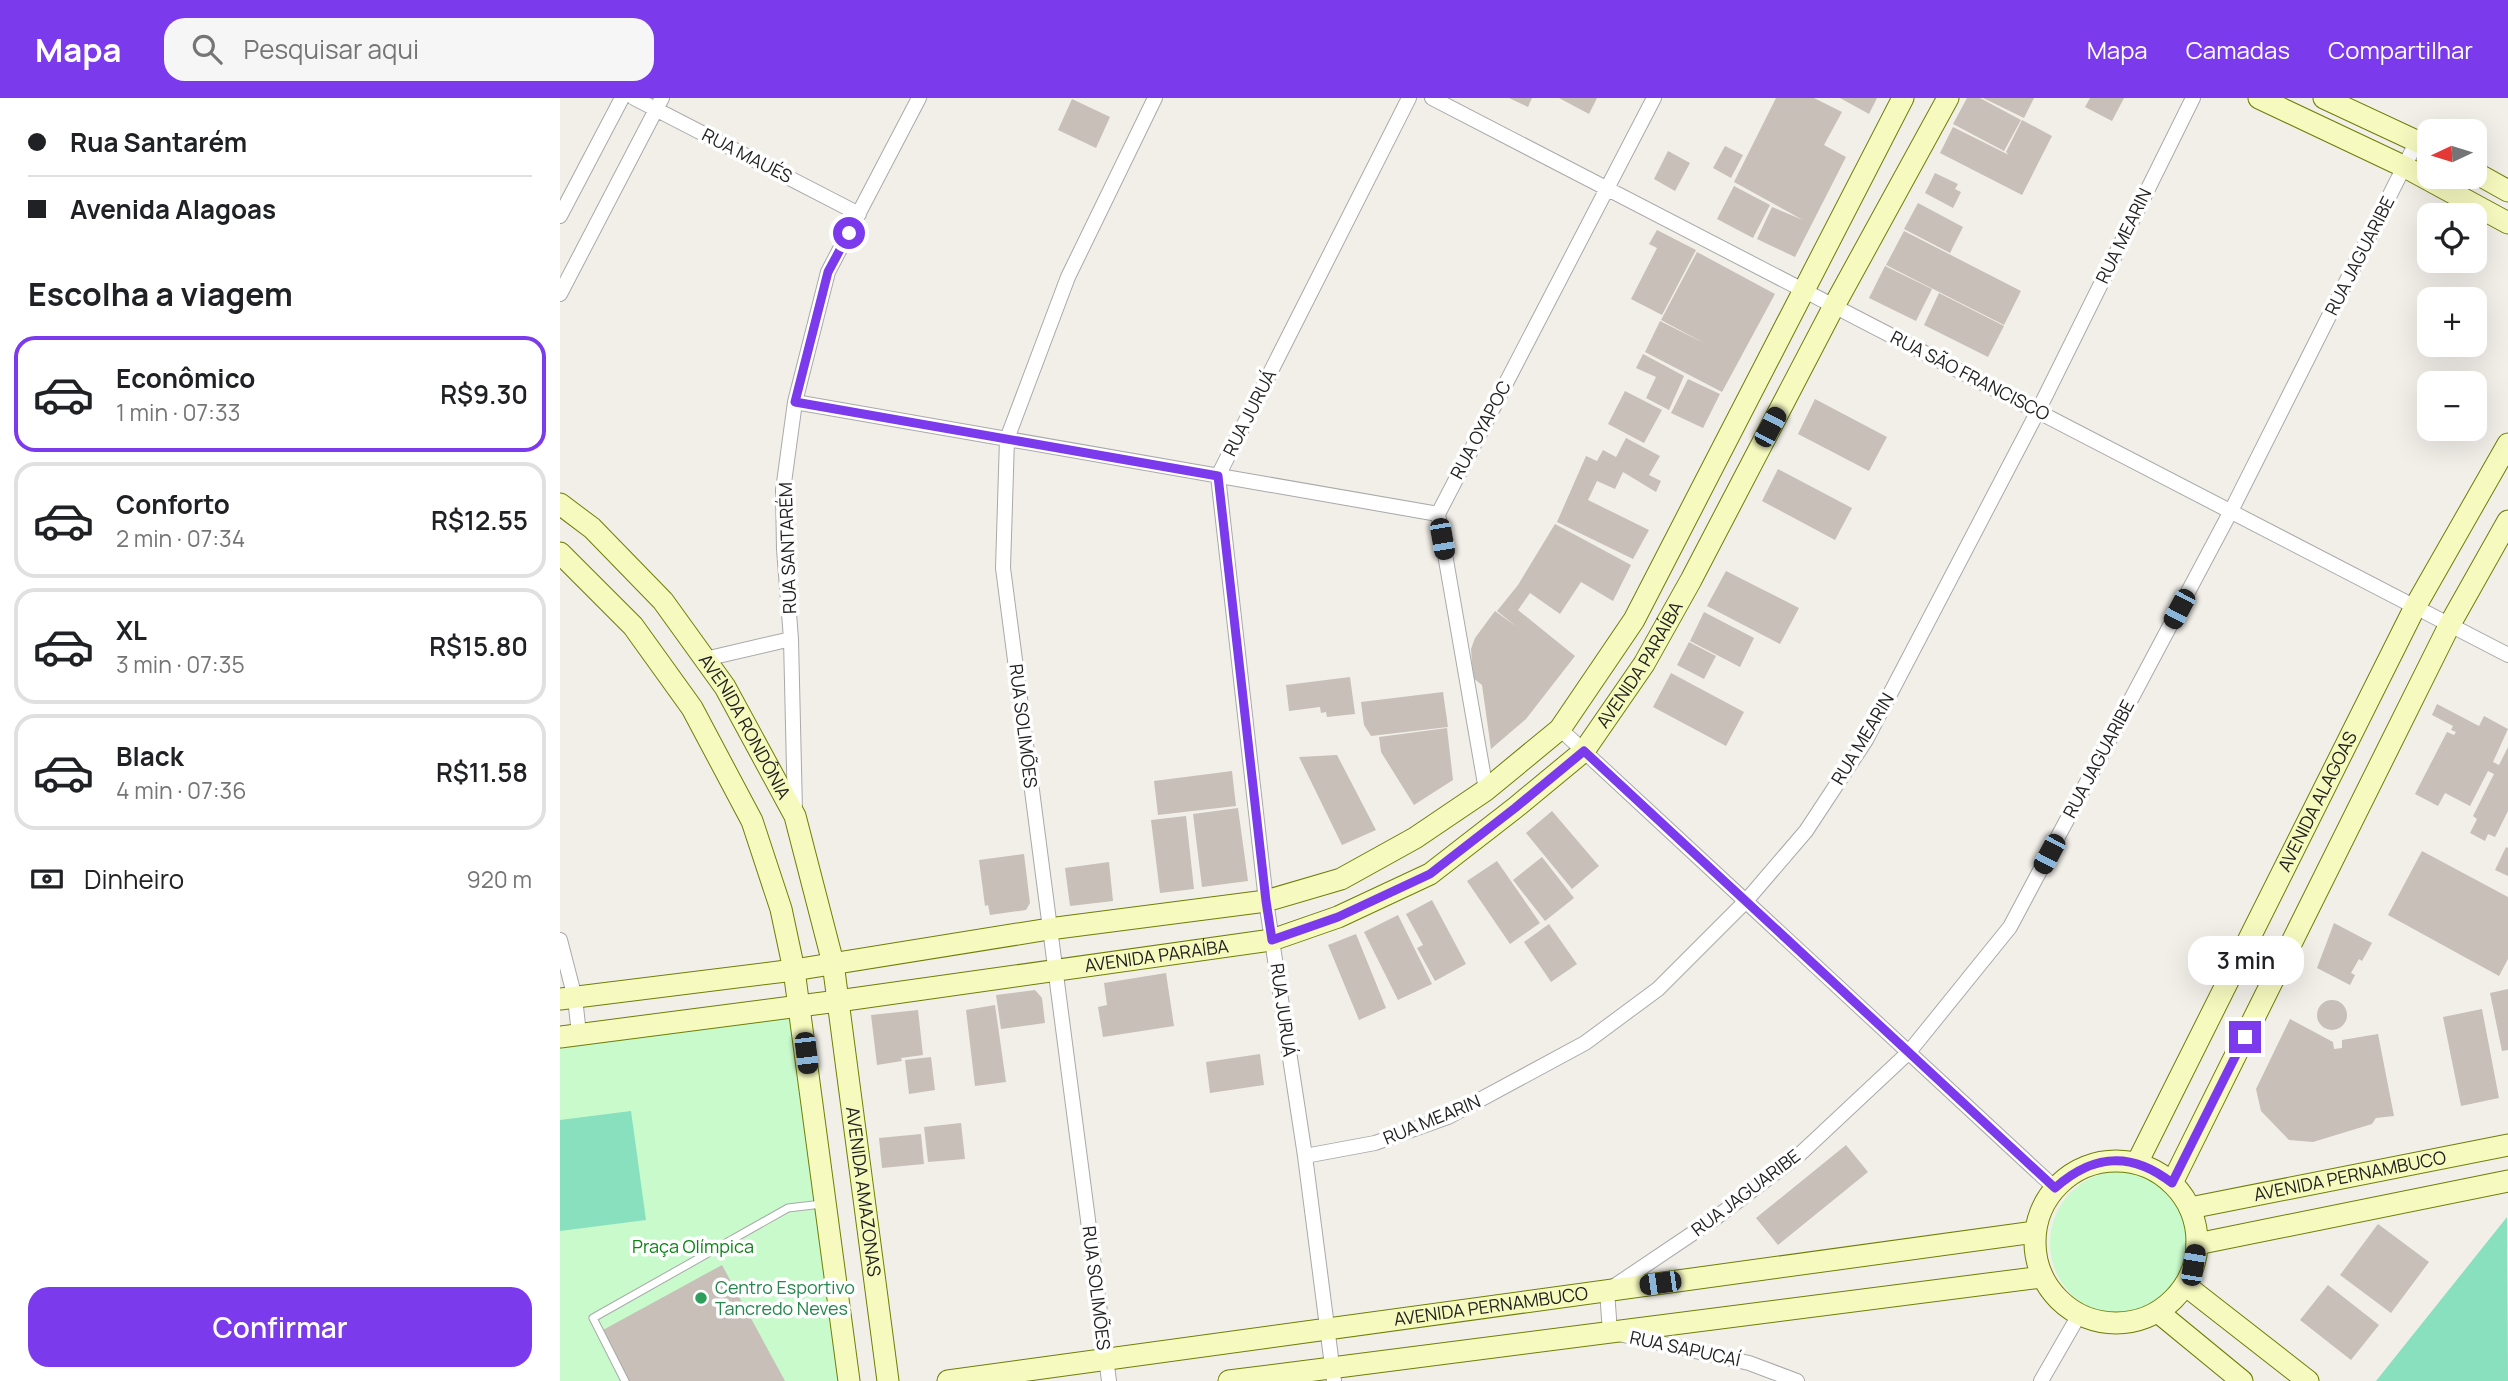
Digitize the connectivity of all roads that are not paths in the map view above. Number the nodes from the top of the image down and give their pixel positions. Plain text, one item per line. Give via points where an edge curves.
1 (622, 98) edge
2 (634, 98) edge
3 (919, 98) edge
4 (1155, 98) edge
5 (1409, 98) edge
6 (1432, 98) edge
7 (1654, 98) edge
8 (1903, 98) edge
9 (1948, 98) edge
10 (2193, 98) edge
11 (2259, 98) edge
12 (2324, 98) edge
13 (659, 104) edge
14 (2417, 141) edge
15 (2417, 151) edge
16 (2404, 167) junction
17 (2487, 179) edge
18 (1608, 189) junction
19 (2508, 191) edge
20 (859, 214) junction
21 (560, 216) edge
22 (2508, 223) edge
23 (1803, 290) junction
24 (560, 294) edge
25 (1834, 306) junction
26 (795, 402) junction
27 (2038, 411) junction
28 (1007, 439) junction
29 (2508, 444) edge
30 (1218, 476) junction
31 (560, 504) edge
32 (2231, 511) junction
33 (1438, 514) junction
34 (2508, 521) edge
35 (1677, 537) junction
36 (1706, 552) junction
37 (560, 553) edge
38 (2415, 607) junction
39 (2450, 624) junction
40 (791, 639) junction
41 (2508, 654) edge
42 (705, 659) junction
43 (1560, 729) junction
44 (1584, 751) junction
45 (1486, 790) junction
46 (795, 816) junction
47 (1266, 901) junction
48 (1746, 901) junction
49 (1049, 929) junction
50 (560, 940) edge
51 (1272, 940) junction
52 (833, 963) junction
53 (794, 970) junction
54 (1055, 971) junction
55 (567, 998) edge
56 (838, 1002) junction
57 (800, 1005) junction
58 (570, 1036) edge
59 (1909, 1052) junction
60 (2508, 1145) edge
61 (1304, 1156) junction
62 (2137, 1163) junction
63 (2508, 1181) edge
64 (2172, 1183) junction
65 (2055, 1188) junction
66 (826, 1203) junction
67 (2190, 1208) junction
68 (2035, 1232) junction
69 (2197, 1244) junction
70 (2042, 1277) junction
71 (2185, 1285) junction
72 (1607, 1291) junction
73 (2158, 1312) junction
74 (2079, 1315) junction
75 (1327, 1329) junction
76 (1610, 1332) junction
77 (1106, 1359) junction
78 (1333, 1374) edge
79 (625, 1381) edge
80 (849, 1381) edge
81 (888, 1381) edge
82 (948, 1381) edge
83 (1109, 1381) edge
84 (1229, 1381) edge
85 (1797, 1381) edge
86 (2041, 1381) edge
87 (2242, 1381) edge
88 (2308, 1381) edge

1 - 21 street
2 - 13 street, RUA MAUÉS
3 - 20 street, RUA SANTARÉM
4 - 28 street, RUA SOLIMÕES via 1068,276
5 - 30 street, RUA JURUÁ
6 - 18 street, RUA SÃO FRANCISCO
7 - 18 street, RUA OYAPOC
8 - 23 street, AVENIDA PARAÍBA
9 - 25 street, AVENIDA PARAÍBA
10 - 27 street, RUA MEARIN
11 - 16 street
12 - 14 street
13 - 20 street, RUA MAUÉS
13 - 24 street
15 - 16 street, RUA JAGUARIBE
16 - 22 street
16 - 32 street, RUA JAGUARIBE
17 - 19 street
18 - 23 street, RUA SÃO FRANCISCO
18 - 33 street, RUA OYAPOC
20 - 26 street, RUA SANTARÉM via 828,272
23 - 25 street, RUA SÃO FRANCISCO
23 - 35 street, AVENIDA PARAÍBA
25 - 27 street, RUA SÃO FRANCISCO
25 - 36 street, AVENIDA PARAÍBA
26 - 28 street
26 - 40 street, RUA SANTARÉM via 783,490
27 - 32 street, RUA SÃO FRANCISCO
27 - 48 street, RUA MEARIN via 1866,740 1806,831
28 - 30 street
28 - 49 street, RUA SOLIMÕES via 1003,568
29 - 38 street, AVENIDA ALAGOAS
30 - 33 street
30 - 47 street, RUA JURUÁ
31 - 42 street, AVENIDA RONDÔNIA via 592,528 663,601
32 - 38 street, RUA SÃO FRANCISCO
32 - 59 street, RUA JAGUARIBE via 2010,927
33 - 45 street
34 - 39 street
35 - 36 street
35 - 43 street, AVENIDA PARAÍBA via 1634,620
36 - 44 street, AVENIDA PARAÍBA via 1644,664
37 - 53 street, AVENIDA RONDÔNIA via 633,626 692,708 752,821 782,909
38 - 39 street, RUA SÃO FRANCISCO
38 - 62 street, AVENIDA ALAGOAS
39 - 41 street, RUA SÃO FRANCISCO
39 - 64 street
40 - 42 street
40 - 46 street, RUA SANTARÉM
42 - 46 street, AVENIDA RONDÔNIA
43 - 44 street
43 - 45 street, AVENIDA PARAÍBA
44 - 48 street
44 - 51 street, AVENIDA PARAÍBA via 1430,874 1338,917
45 - 47 street, AVENIDA PARAÍBA via 1415,838 1341,879
46 - 52 street, AVENIDA RONDÔNIA
47 - 49 street, AVENIDA PARAÍBA
47 - 51 street, RUA JURUÁ
48 - 59 street
48 - 61 street, RUA MEARIN via 1658,989 1585,1043 1448,1117 1375,1143
49 - 52 street, AVENIDA PARAÍBA
49 - 54 street, RUA SOLIMÕES
50 - 55 street
51 - 54 street, AVENIDA PARAÍBA
51 - 61 street, RUA JURUÁ
52 - 53 street, AVENIDA PARAÍBA
52 - 56 street, AVENIDA RONDÔNIA
53 - 55 street, AVENIDA PARAÍBA
53 - 57 street, AVENIDA RONDÔNIA
54 - 56 street, AVENIDA PARAÍBA
54 - 77 street, RUA SOLIMÕES
55 - 58 street
56 - 57 street, AVENIDA PARAÍBA
56 - 81 street, AVENIDA AMAZONAS
57 - 58 street, AVENIDA PARAÍBA
57 - 66 street
59 - 65 street
59 - 72 street, RUA JAGUARIBE via 1799,1155
60 - 67 street, AVENIDA PERNAMBUCO
61 - 75 street, RUA JURUÁ
62 - 64 street
62 - 65 street via 2114,1160 2092,1164
63 - 69 street, AVENIDA PERNAMBUCO
64 - 67 street
65 - 68 street
66 - 79 lane via 788,1208 593,1318
66 - 80 street
67 - 69 street
68 - 70 street
68 - 72 street, AVENIDA PERNAMBUCO
69 - 71 street
70 - 74 street via 2064,1305
70 - 76 street
71 - 73 street
71 - 88 street
72 - 75 street, AVENIDA PERNAMBUCO
72 - 76 street, RUA SAPUCAÍ
73 - 74 street via 2119,1324
73 - 87 street
74 - 86 street
75 - 77 street, AVENIDA PERNAMBUCO
75 - 78 street, RUA JURUÁ
76 - 78 street
76 - 85 street, RUA SAPUCAÍ via 1749,1363
77 - 82 street, AVENIDA PERNAMBUCO
77 - 83 street, RUA SOLIMÕES
78 - 84 street

